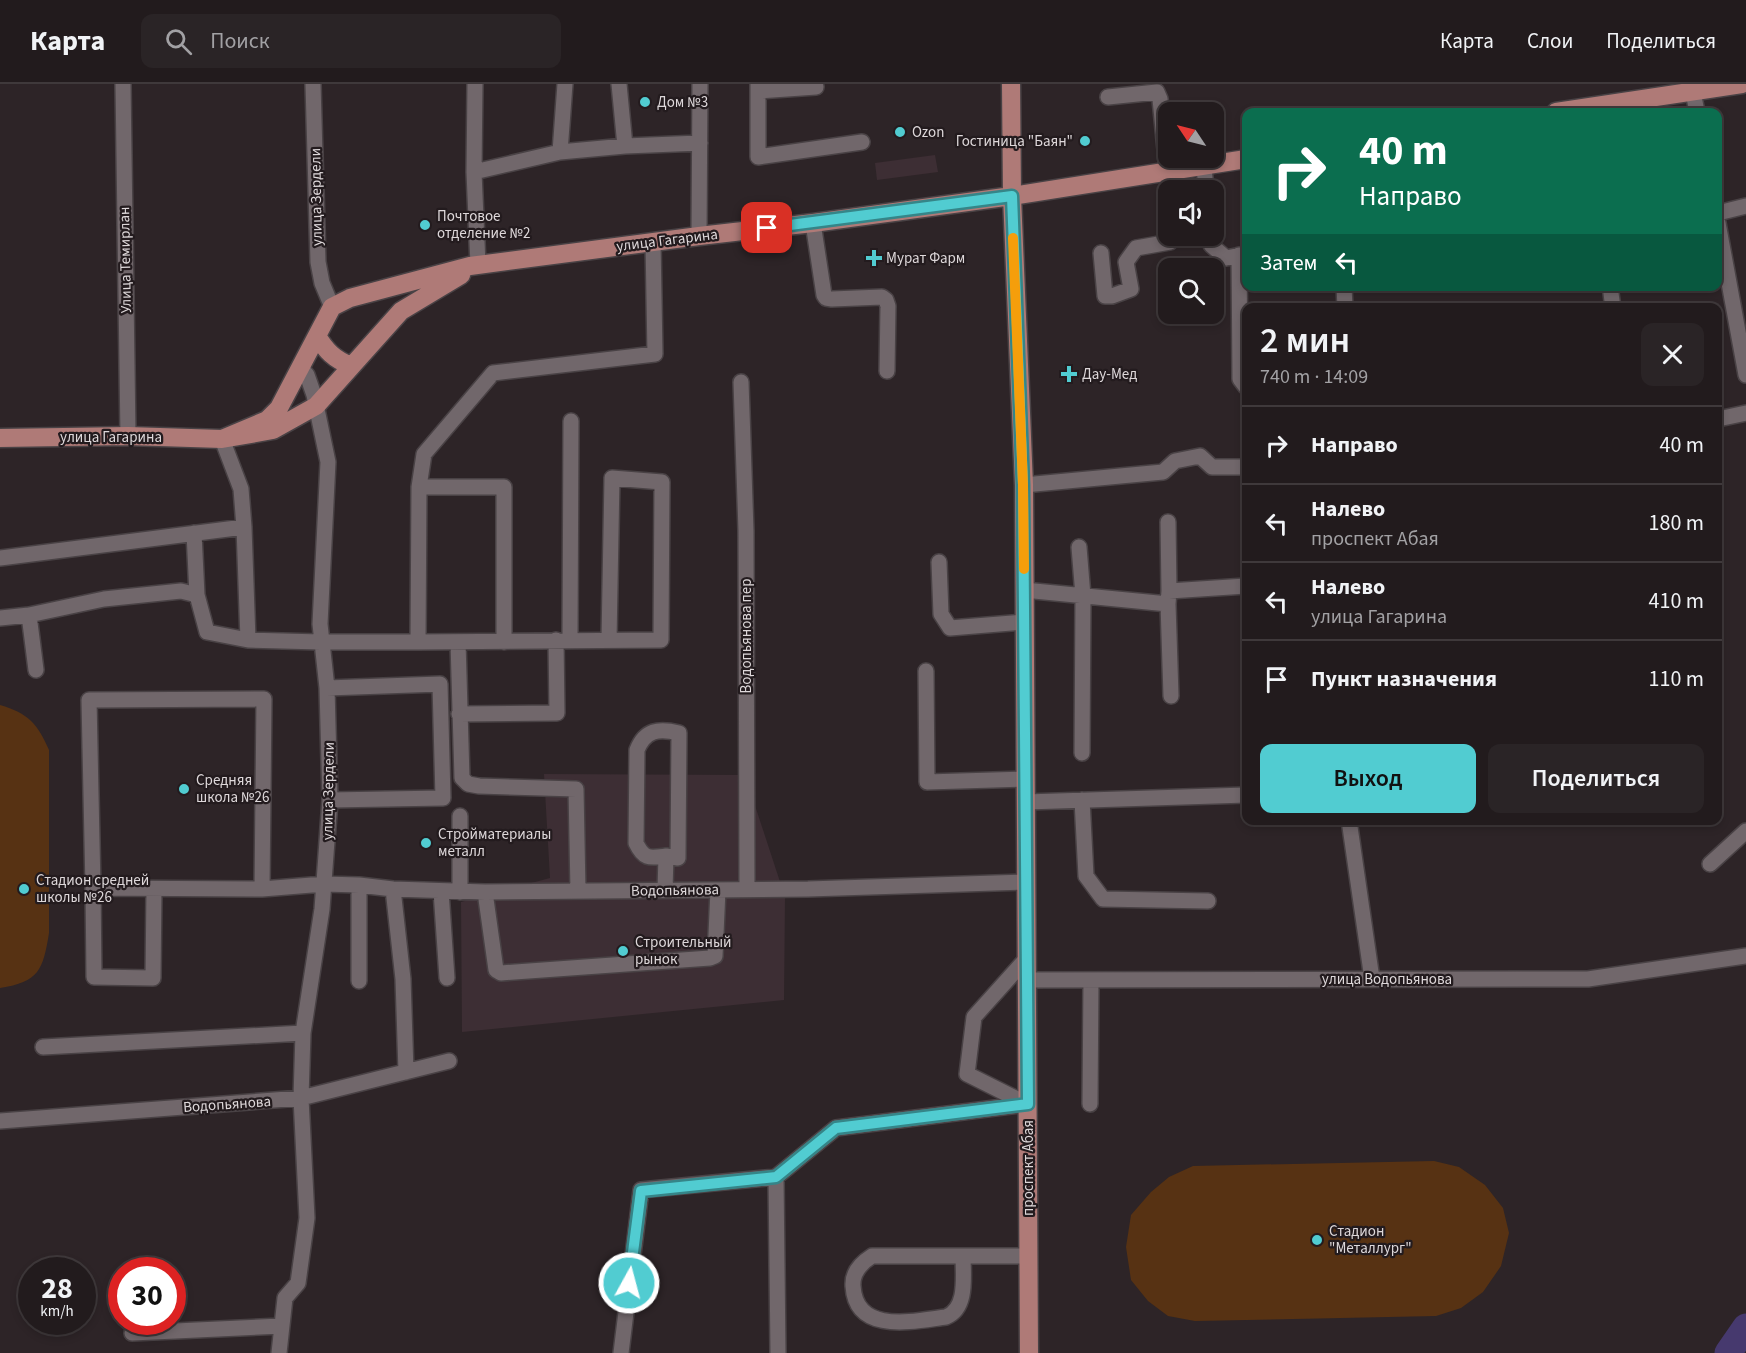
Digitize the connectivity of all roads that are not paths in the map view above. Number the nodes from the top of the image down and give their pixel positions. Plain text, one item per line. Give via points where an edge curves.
1 (123, 84) edge
2 (313, 84) edge
3 (475, 84) edge
4 (565, 84) edge
5 (619, 84) edge
6 (700, 84) edge
7 (1011, 84) edge
8 (1742, 84) edge
9 (816, 87) dead end
10 (758, 88) edge
11 (1693, 92) junction
12 (1108, 98) dead end
13 (1583, 108) edge
14 (1696, 108) edge
15 (862, 142) dead end
16 (700, 143) junction
17 (625, 146) junction
18 (560, 152) junction
19 (1242, 160) edge
20 (1224, 162) edge
21 (1185, 168) edge
22 (1166, 171) junction
23 (474, 172) junction
24 (1167, 180) edge
25 (1012, 196) junction
26 (1746, 206) edge
27 (1722, 212) edge
28 (813, 224) junction
29 (699, 236) junction
30 (653, 242) junction
31 (1158, 244) edge
32 (1722, 245) edge
33 (1212, 246) edge
34 (1101, 253) dead end
35 (1242, 254) edge
36 (478, 265) junction
37 (389, 287) junction
38 (1242, 291) edge
39 (332, 307) junction
40 (401, 310) junction
41 (316, 336) junction
42 (351, 366) junction
43 (301, 368) junction
44 (887, 371) dead end
45 (1746, 375) edge
46 (741, 382) dead end
47 (1242, 382) edge
48 (316, 406) junction
49 (1746, 413) edge
50 (1722, 418) edge
51 (571, 421) dead end
52 (128, 436) junction
53 (0, 438) edge
54 (222, 439) junction
55 (1242, 467) edge
56 (1023, 485) junction
57 (419, 488) junction
58 (1168, 522) dead end
59 (244, 526) junction
60 (194, 533) junction
61 (1079, 547) dead end
62 (0, 558) edge
63 (939, 562) dead end
64 (1242, 587) edge
65 (1024, 590) junction
66 (197, 595) junction
67 (1083, 596) junction
68 (1169, 597) junction
69 (29, 615) junction
70 (0, 618) edge
71 (1024, 622) junction
72 (248, 640) junction
73 (563, 640) junction
74 (609, 640) junction
75 (321, 642) junction
76 (418, 642) junction
77 (458, 642) junction
78 (504, 642) junction
79 (36, 670) dead end
80 (926, 671) dead end
81 (327, 688) junction
82 (1171, 696) dead end
83 (459, 714) junction
84 (1082, 753) dead end
85 (1026, 779) junction
86 (1242, 795) edge
87 (330, 800) junction
88 (1082, 800) junction
89 (1026, 802) junction
90 (460, 816) dead end
91 (1350, 825) edge
92 (1746, 831) edge
93 (666, 856) junction
94 (1710, 864) dead end
95 (1027, 882) junction
96 (324, 884) junction
97 (359, 885) junction
98 (93, 888) junction
99 (154, 888) junction
100 (262, 889) junction
101 (393, 889) junction
102 (665, 890) junction
103 (718, 890) junction
104 (747, 890) junction
105 (441, 891) junction
106 (578, 891) junction
107 (460, 892) junction
108 (485, 892) junction
109 (1208, 901) dead end
110 (1746, 956) edge
111 (1027, 958) junction
112 (447, 978) dead end
113 (1372, 979) junction
114 (1026, 980) junction
115 (1092, 980) junction
116 (359, 981) dead end
117 (303, 1033) junction
118 (43, 1047) dead end
119 (449, 1061) dead end
120 (406, 1072) junction
121 (301, 1098) junction
122 (1028, 1104) junction
123 (1090, 1104) dead end
124 (0, 1121) edge
125 (776, 1177) junction
126 (963, 1256) junction
127 (1029, 1256) junction
128 (282, 1326) junction
129 (186, 1331) edge
130 (279, 1353) edge
131 (621, 1353) edge
132 (778, 1353) edge
133 (1029, 1353) edge

1 - 52 street, Улица Темирлан
2 - 39 street, улица Зердели via 318,262
3 - 23 street
4 - 18 street
5 - 17 street
6 - 16 street
7 - 25 main road, проспект Абая
8 - 11 main road
9 - 10 street
10 - 15 street via 758,157
11 - 13 main road
11 - 14 street
12 - 22 street via 1157,92
16 - 17 street
16 - 29 street
17 - 18 street
18 - 23 street
19 - 20 main road, улица Гагарина
21 - 22 main road, улица Гагарина
22 - 24 street
22 - 25 main road, улица Гагарина
23 - 36 street
25 - 28 main road, улица Гагарина
25 - 56 main road, проспект Абая
26 - 27 street
28 - 29 main road, улица Гагарина
28 - 44 street via 826,298 886,300
29 - 30 main road, улица Гагарина
30 - 36 main road, улица Гагарина
30 - 57 street via 655,354 493,373 424,453
31 - 34 street via 1137,248 1126,262 1131,289 1112,296 1105,296
32 - 45 street
33 - 35 street via 1226,258
36 - 37 main road, улица Гагарина
36 - 40 main road, улица Гагарина
37 - 39 main road, улица Гагарина
37 - 40 main road via 401,296
38 - 47 street
39 - 41 main road, улица Гагарина
40 - 42 main road, улица Гагарина
41 - 42 main road via 331,356
41 - 43 main road, улица Гагарина
42 - 48 main road, улица Гагарина
43 - 48 street, улица Зердели
43 - 54 main road, улица Гагарина via 279,408 267,420
46 - 104 street, Водопьянова пер via 746,543
48 - 54 main road, улица Гагарина via 273,430
48 - 75 street, улица Зердели via 328,462
49 - 50 street
51 - 73 street
52 - 53 main road, улица Гагарина
52 - 54 main road, улица Гагарина
54 - 59 street via 241,489
55 - 56 street via 1212,467 1200,456 1174,460 1163,472
56 - 65 main road, проспект Абая
57 - 76 street
57 - 78 street via 504,487
58 - 68 street
59 - 60 street
59 - 72 street
60 - 62 street
60 - 66 street
61 - 67 street
63 - 71 street via 941,614 950,628
64 - 68 street
65 - 67 street
65 - 71 main road, проспект Абая
66 - 69 street via 181,591 104,599
66 - 72 street via 207,632
67 - 68 street
67 - 84 street
68 - 82 street
69 - 70 street
69 - 79 street
71 - 85 main road, проспект Абая
72 - 75 street
73 - 74 street
73 - 78 street
73 - 83 street via 556,713
74 - 74 street via 661,640 662,482 612,478
75 - 76 street
75 - 81 street, улица Зердели
76 - 77 street
77 - 78 street
77 - 83 street
80 - 85 street via 927,782
81 - 87 street, улица Зердели
81 - 87 street via 440,684 443,798
83 - 106 street via 462,778 468,784 576,789
85 - 89 main road, проспект Абая
86 - 88 street
87 - 96 street, улица Зердели
88 - 89 street
88 - 109 street via 1086,876 1103,899
89 - 95 main road, проспект Абая
90 - 107 street
91 - 113 street
92 - 94 street
93 - 93 street via 678,858 679,744 679,733 666,730 649,733 637,750 636,843 640,853 650,858
93 - 102 street
95 - 104 street, Водопьянова
95 - 111 main road, проспект Абая
96 - 97 street, Водопьянова
96 - 100 street, Водопьянова
96 - 117 street, улица Зердели
97 - 101 street, Водопьянова
97 - 116 street
98 - 99 street, Водопьянова
98 - 99 street via 94,977 153,978
98 - 100 street via 89,700 264,699
99 - 100 street, Водопьянова
101 - 105 street, Водопьянова
101 - 120 street via 403,979
102 - 103 street, Водопьянова
102 - 106 street, Водопьянова
103 - 104 street, Водопьянова
103 - 108 street via 715,956 710,958 501,973 496,970
105 - 107 street, Водопьянова
105 - 112 street
106 - 108 street, Водопьянова
107 - 108 street, Водопьянова
110 - 113 street, улица Водопьянова via 1588,979
111 - 114 main road, проспект Абая
111 - 122 street via 974,1017 967,1074
113 - 115 street, улица Водопьянова
114 - 115 street, улица Водопьянова
114 - 122 main road, проспект Абая
115 - 123 street
117 - 118 street
117 - 121 street, улица Зердели
119 - 120 street, Водопьянова
120 - 121 street, Водопьянова
121 - 124 street, Водопьянова
121 - 128 street, улица Зердели via 307,1218 298,1283 285,1298
122 - 125 street via 836,1128
122 - 127 main road, проспект Абая
125 - 131 street via 641,1191
125 - 132 street
126 - 126 street via 872,1256 853,1278 854,1295 871,1317 892,1323 946,1317 953,1314 962,1297
126 - 127 street
127 - 133 main road, проспект Абая
128 - 129 street
128 - 130 street, улица Зердели

